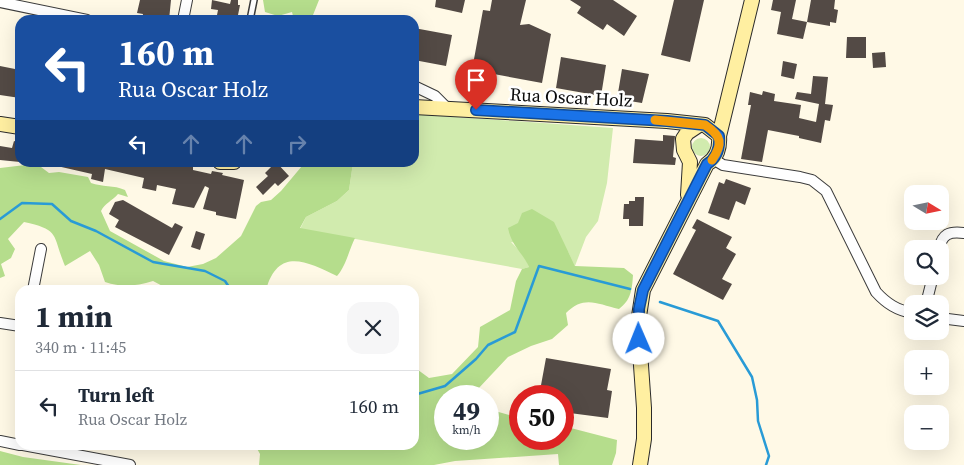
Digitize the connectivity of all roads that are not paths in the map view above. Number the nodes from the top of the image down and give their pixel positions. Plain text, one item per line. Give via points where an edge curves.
1 (187, 0) edge
2 (254, 0) edge
3 (752, 0) edge
4 (0, 2) edge
5 (62, 15) edge
6 (184, 15) edge
7 (251, 15) edge
8 (419, 88) edge
9 (730, 93) junction
10 (419, 108) edge
11 (448, 109) junction
12 (667, 121) junction
13 (0, 124) edge
14 (702, 125) junction
15 (15, 126) edge
16 (719, 136) junction
17 (683, 139) junction
18 (690, 162) junction
19 (710, 162) junction
20 (686, 206) junction
21 (964, 233) edge
22 (941, 240) edge
23 (41, 249) dead end
24 (34, 285) edge
25 (904, 310) edge
26 (949, 320) edge
27 (964, 322) edge
28 (0, 323) edge
29 (15, 325) edge
30 (0, 441) edge
31 (15, 444) edge
32 (48, 450) edge
33 (130, 465) edge
34 (640, 465) edge

1 - 6 street
2 - 7 lane
3 - 9 main road
4 - 5 street
8 - 11 street via 435,96
9 - 14 main road via 722,109
9 - 16 main road
10 - 11 main road, Rua Oscar Holz
11 - 12 main road, Rua Oscar Holz
12 - 14 main road, Rua Oscar Holz
12 - 17 main road via 681,129
13 - 15 main road
14 - 16 main road
14 - 17 main road
16 - 19 main road via 718,150
17 - 18 main road
18 - 19 main road
18 - 20 main road
19 - 20 main road
19 - 25 street via 800,177 820,184 876,292 886,304
20 - 34 main road via 643,290 639,309 644,408
21 - 22 street via 947,233
23 - 24 street
26 - 27 street
28 - 29 street
30 - 31 street
32 - 33 street

